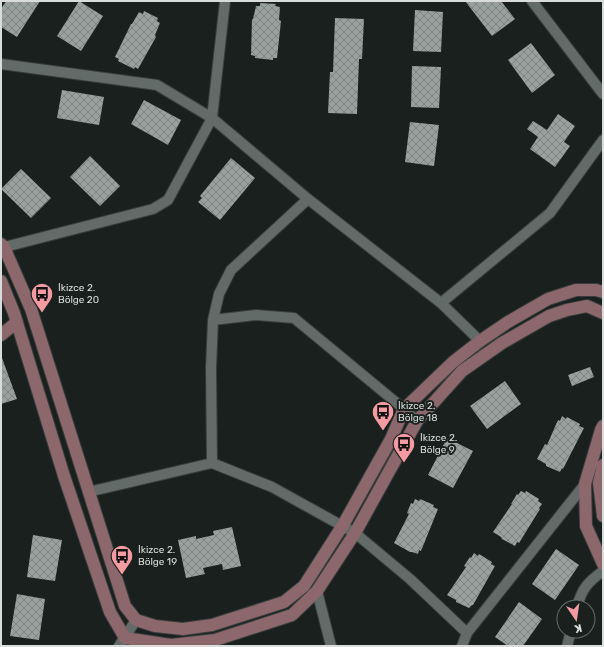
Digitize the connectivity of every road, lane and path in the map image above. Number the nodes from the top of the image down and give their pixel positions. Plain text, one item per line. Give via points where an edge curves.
1 (225, 1) edge
2 (532, 1) edge
3 (1, 64) edge
4 (603, 94) edge
5 (212, 118) junction
6 (603, 140) edge
7 (308, 199) junction
8 (2, 246) edge
9 (1, 281) edge
10 (603, 292) edge
11 (441, 303) junction
12 (603, 313) edge
13 (213, 320) junction
14 (17, 322) junction
15 (1, 335) edge
16 (480, 341) junction
17 (404, 409) junction
18 (417, 421) junction
19 (603, 426) edge
20 (212, 463) junction
21 (603, 465) edge
22 (585, 484) junction
23 (88, 492) junction
24 (603, 516) edge
25 (344, 525) junction
26 (355, 533) junction
27 (603, 564) edge
28 (603, 571) edge
29 (317, 591) junction
30 (579, 599) edge
31 (136, 620) junction
32 (212, 626) junction
33 (467, 633) junction
34 (122, 642) edge
35 (216, 643) edge
36 (331, 646) edge
37 (462, 646) edge

1 - 5 street
2 - 4 street
3 - 5 street via 157,85
5 - 7 street
5 - 8 street via 168,200 153,209
6 - 11 street via 550,213
7 - 11 street
7 - 13 street via 231,270 220,294
8 - 23 main road via 31,309
9 - 14 main road
10 - 16 main road via 576,290 548,299
11 - 16 street
12 - 18 main road via 587,306 567,310 549,316 502,343 462,371
13 - 17 street via 256,315 294,318
13 - 20 street
14 - 15 main road
14 - 34 main road via 64,476
16 - 17 main road via 453,362
17 - 18 street
17 - 25 main road via 391,439
18 - 26 main road
19 - 22 main road
20 - 23 street
20 - 25 street via 272,487
21 - 24 main road via 598,483
22 - 27 main road via 586,526
22 - 33 street
23 - 31 main road via 125,606
25 - 26 street
25 - 32 main road via 304,586 284,602
26 - 29 main road
26 - 33 street via 410,579
28 - 30 street via 588,583
29 - 35 main road via 292,615
29 - 36 street
31 - 32 main road via 155,626 183,629
31 - 34 street
32 - 35 street
33 - 37 street
34 - 35 main road via 171,645

